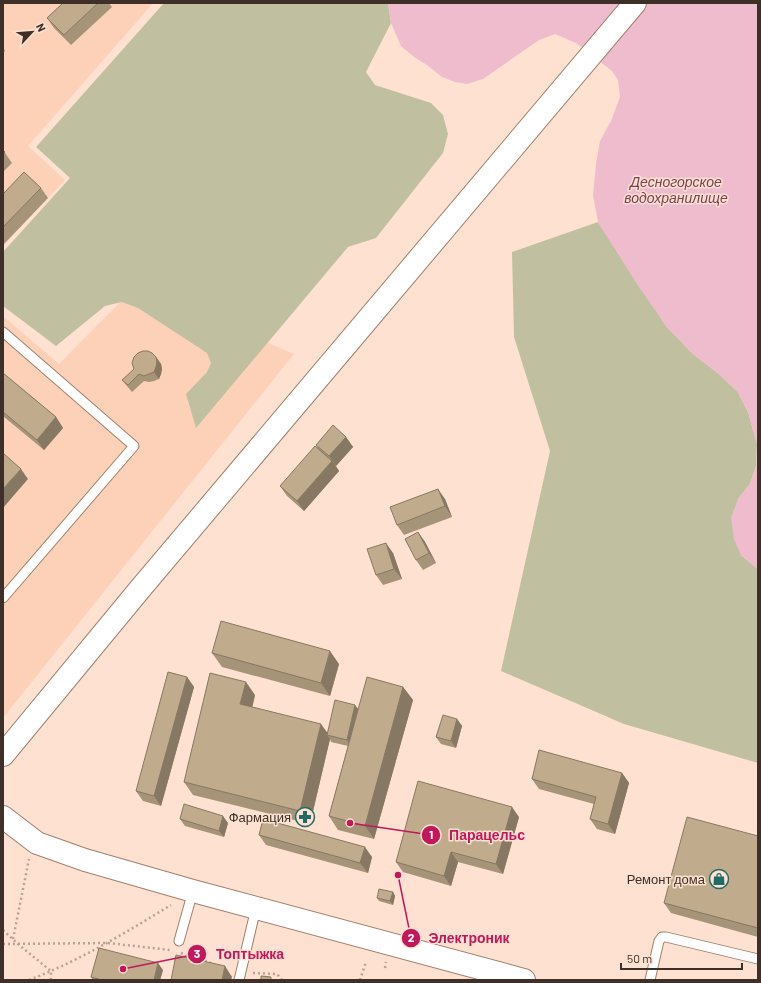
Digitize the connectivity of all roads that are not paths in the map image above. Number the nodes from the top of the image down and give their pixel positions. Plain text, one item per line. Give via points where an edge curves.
1 (635, 3) edge
2 (3, 332) edge
3 (3, 598) edge
4 (3, 755) edge
5 (3, 817) edge
6 (184, 897) junction
7 (256, 908) junction
8 (179, 941) dead end
9 (758, 959) edge
10 (239, 976) edge
11 (521, 980) edge
12 (650, 980) edge

1 - 4 street
2 - 3 lane via 134,446
5 - 6 street via 37,843
6 - 7 street
6 - 8 lane
7 - 10 lane
7 - 11 street
9 - 12 lane via 666,936 659,941

